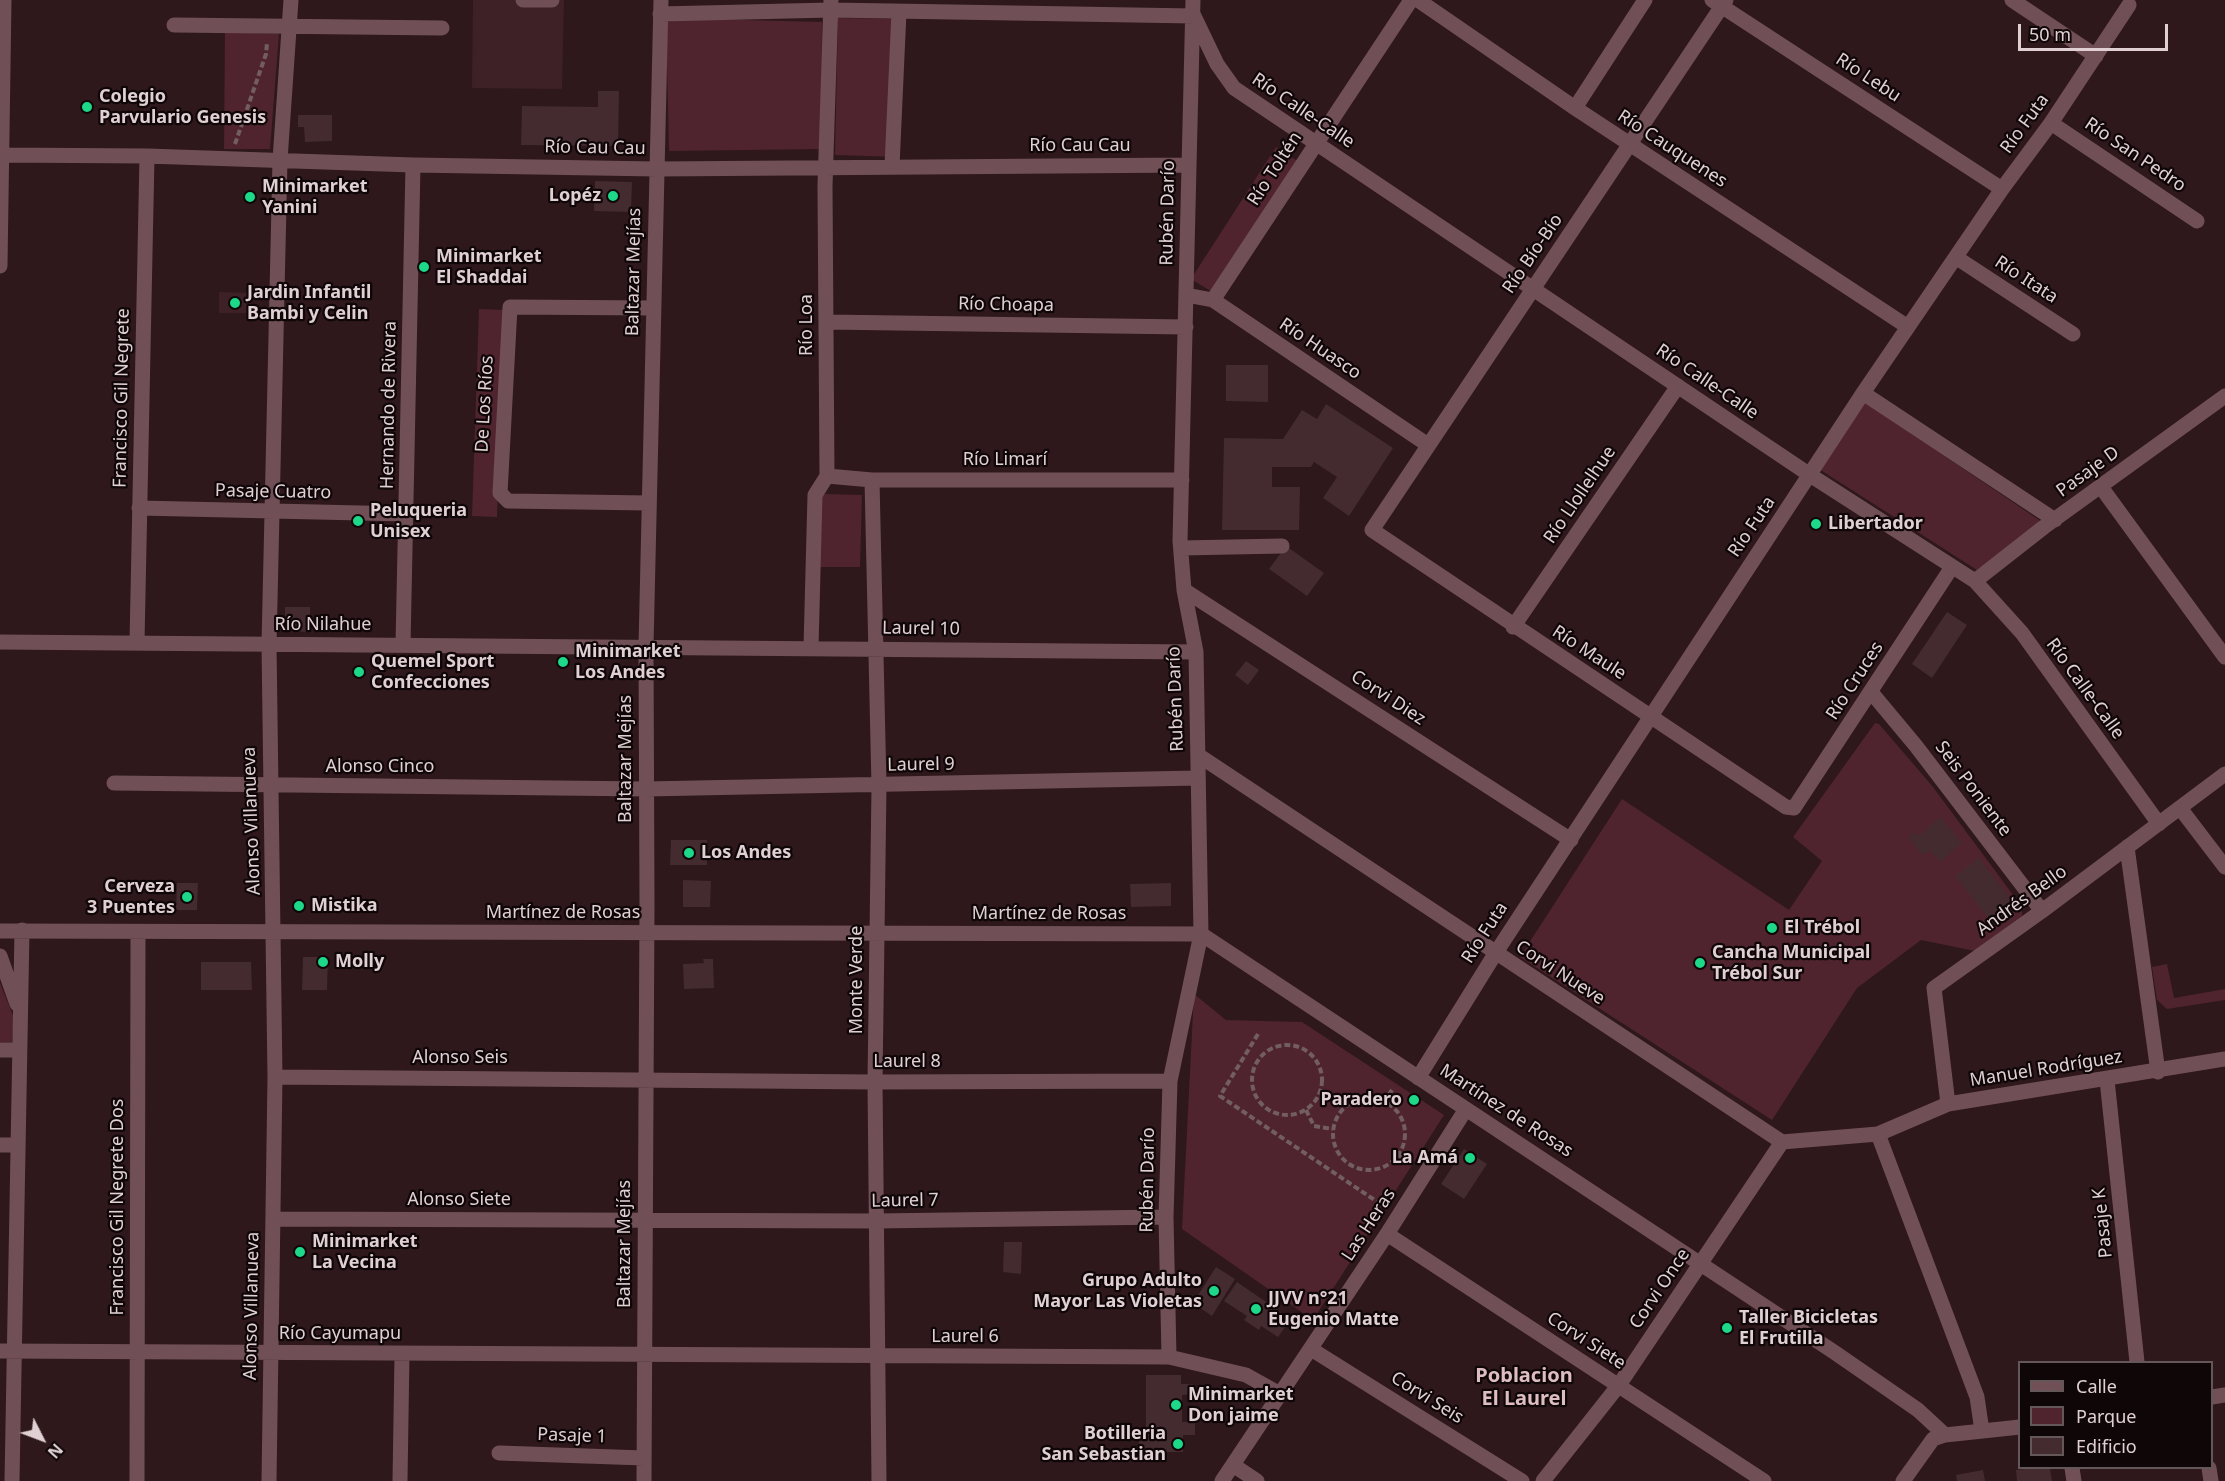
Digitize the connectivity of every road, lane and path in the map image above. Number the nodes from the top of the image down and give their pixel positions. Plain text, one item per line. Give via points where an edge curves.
1 (4, 0) edge
2 (291, 0) edge
3 (522, 0) edge
4 (552, 0) edge
5 (1193, 0) edge
6 (1411, 0) edge
7 (1418, 0) edge
8 (1645, 0) edge
9 (2012, 0) edge
10 (1720, 2) edge
11 (831, 5) edge
12 (2129, 5) dead end
13 (660, 7) edge
14 (899, 12) junction
15 (1194, 16) junction
16 (290, 24) junction
17 (174, 25) dead end
18 (442, 28) dead end
19 (268, 37) dead end
20 (2096, 56) junction
21 (1575, 108) junction
22 (2051, 123) junction
23 (1315, 143) junction
24 (1630, 144) junction
25 (234, 147) dead end
26 (1, 155) edge
27 (147, 156) junction
28 (280, 160) junction
29 (413, 165) junction
30 (1189, 165) junction
31 (892, 166) junction
32 (826, 167) junction
33 (657, 169) junction
34 (2002, 189) junction
35 (2197, 221) dead end
36 (1957, 258) junction
37 (0, 266) edge
38 (1533, 289) junction
39 (1186, 296) junction
40 (1213, 300) junction
41 (653, 308) junction
42 (826, 322) junction
43 (1186, 327) junction
44 (1908, 327) junction
45 (2073, 334) dead end
46 (1678, 386) junction
47 (1863, 393) junction
48 (2224, 397) edge
49 (1428, 445) junction
50 (1810, 475) junction
51 (827, 476) junction
52 (872, 480) junction
53 (1182, 480) junction
54 (2101, 487) junction
55 (649, 503) junction
56 (140, 508) junction
57 (271, 511) junction
58 (406, 514) junction
59 (2055, 520) junction
60 (1372, 530) joint
61 (1282, 546) dead end
62 (1181, 548) junction
63 (1952, 567) junction
64 (1975, 581) junction
65 (1184, 590) junction
66 (1513, 627) junction
67 (0, 642) edge
68 (137, 642) junction
69 (269, 645) junction
70 (403, 645) junction
71 (645, 646) junction
72 (811, 647) junction
73 (877, 648) junction
74 (1196, 652) junction
75 (2225, 657) edge
76 (1871, 692) junction
77 (1650, 717) junction
78 (1198, 755) junction
79 (2225, 774) edge
80 (1198, 778) junction
81 (114, 783) dead end
82 (269, 786) junction
83 (879, 786) junction
84 (646, 789) junction
85 (1786, 807) joint
86 (2180, 808) junction
87 (2159, 824) junction
88 (1570, 840) junction
89 (2127, 847) junction
90 (2225, 867) edge
91 (2042, 912) junction
92 (22, 930) junction
93 (0, 931) edge
94 (275, 931) junction
95 (646, 932) junction
96 (138, 933) junction
97 (876, 933) junction
98 (1201, 934) junction
99 (1495, 954) junction
100 (0, 956) edge
101 (20, 1012) junction
102 (1258, 1034) dead end
103 (0, 1050) edge
104 (19, 1050) junction
105 (2225, 1059) edge
106 (2158, 1072) junction
107 (275, 1077) junction
108 (645, 1078) junction
109 (1418, 1078) junction
110 (2107, 1080) junction
111 (1170, 1081) junction
112 (875, 1082) junction
113 (1392, 1090) dead end
114 (1384, 1101) junction
115 (1948, 1104) junction
116 (1466, 1109) junction
117 (1306, 1110) junction
118 (1333, 1129) junction
119 (1878, 1134) junction
120 (1782, 1142) junction
121 (0, 1145) edge
122 (17, 1145) junction
123 (1398, 1155) junction
124 (1406, 1161) dead end
125 (1379, 1203) dead end
126 (1166, 1217) junction
127 (273, 1219) junction
128 (645, 1220) junction
129 (876, 1221) junction
130 (1387, 1234) junction
131 (0, 1245) edge
132 (16, 1245) junction
133 (1701, 1263) junction
134 (1311, 1349) junction
135 (0, 1351) edge
136 (16, 1352) junction
137 (138, 1353) junction
138 (270, 1353) junction
139 (402, 1354) junction
140 (644, 1355) junction
141 (878, 1356) junction
142 (1169, 1358) junction
143 (2137, 1361) edge
144 (1619, 1385) junction
145 (1280, 1394) junction
146 (2018, 1426) edge
147 (1982, 1431) junction
148 (1945, 1435) junction
149 (499, 1453) dead end
150 (6, 1455) edge
151 (644, 1458) junction
152 (1233, 1465) junction
153 (12, 1481) edge
154 (136, 1481) edge
155 (269, 1481) edge
156 (400, 1481) edge
157 (644, 1481) edge
158 (879, 1481) edge
159 (1222, 1481) edge
160 (1257, 1481) edge
161 (1522, 1481) edge
162 (1543, 1481) edge
163 (1764, 1481) edge
164 (1903, 1481) edge

1 - 26 street
2 - 16 street, Alonso Villanueva
3 - 4 street
5 - 15 street, Rubén Darío
6 - 23 street, Río Toltén
7 - 21 street, Río Cauquenes
8 - 21 street
9 - 20 street
10 - 24 street, Río Bío-Bío
10 - 34 street, Río Lebu
11 - 13 street
11 - 14 street
11 - 32 street, Río Loa
12 - 20 street, Río Futa
13 - 33 street, Baltazar Mejías
14 - 15 street
14 - 31 street
15 - 23 street, Río Calle-Calle via 1216,64 1234,88
15 - 30 street, Rubén Darío
16 - 17 street
16 - 18 street
16 - 28 street, Alonso Villanueva
19 - 25 path via 266,54
20 - 22 street, Río Futa
21 - 24 street, Río Cauquenes
22 - 34 street, Río Futa
22 - 35 street, Río San Pedro
23 - 38 street, Río Calle-Calle
23 - 40 street, Río Toltén
24 - 38 street, Río Bío-Bío
24 - 44 street, Río Cauquenes
26 - 27 street, Río Cau Cau
26 - 37 street
27 - 28 street, Río Cau Cau
27 - 56 street, Francisco Gil Negrete
28 - 29 street, Río Cau Cau
28 - 57 street, Alonso Villanueva
29 - 33 street, Río Cau Cau
29 - 58 street, Hernando de Rivera
30 - 31 street, Río Cau Cau
30 - 39 street, Rubén Darío
31 - 32 street, Río Cau Cau
32 - 33 street, Río Cau Cau
32 - 42 street, Río Loa
33 - 41 street, Baltazar Mejías
34 - 36 street, Río Futa
36 - 44 street, Río Futa
36 - 45 street, Río Itata
38 - 46 street, Río Calle-Calle
38 - 49 street, Río Bío-Bío
39 - 40 street, Río Huasco
39 - 43 street, Rubén Darío
40 - 49 street, Río Huasco
41 - 55 street, Baltazar Mejías
41 - 55 street, De Los Ríos via 510,307 500,493 508,501
42 - 43 street, Río Choapa
42 - 51 street, Río Loa
43 - 53 street, Rubén Darío
44 - 47 street, Río Futa
46 - 50 street, Río Calle-Calle
46 - 66 street, Río Llollelhue
47 - 50 street, Río Futa
47 - 59 street
48 - 54 street, Pasaje D
49 - 60 street, Río Bío-Bío
50 - 63 street, Río Calle-Calle
50 - 77 street, Río Futa
51 - 52 street, Río Limarí
51 - 72 street, Río Loa via 815,495
52 - 53 street, Río Limarí
52 - 73 street, Monte Verde
53 - 62 street, Rubén Darío
54 - 59 street, Pasaje D
54 - 75 street
55 - 71 street, Baltazar Mejías
56 - 57 street, Pasaje Cuatro
56 - 68 street, Francisco Gil Negrete
57 - 58 street, Pasaje Cuatro
57 - 69 street, Alonso Villanueva
58 - 70 street, Hernando de Rivera
59 - 64 street, Pasaje D
60 - 66 street, Río Maule
61 - 62 street
62 - 65 street, Rubén Darío
63 - 64 street, Río Calle-Calle
63 - 76 street, Río Cruces
64 - 87 street, Río Calle-Calle via 2022,633
65 - 74 street, Rubén Darío
65 - 88 street, Corvi Diez
66 - 77 street, Río Maule
67 - 68 street, Río Nilahue
68 - 69 street, Río Nilahue
69 - 70 street, Río Nilahue
69 - 82 street, Alonso Villanueva
70 - 71 street, Río Nilahue
71 - 72 street, Laurel 10
71 - 84 street, Baltazar Mejías
72 - 73 street, Laurel 10
73 - 74 street, Laurel 10
73 - 83 street, Monte Verde
74 - 78 street, Rubén Darío
76 - 85 street, Río Cruces via 1794,808
76 - 91 street, Seis Poniente
77 - 85 street, Río Maule
77 - 88 street, Río Futa
78 - 80 street, Rubén Darío
78 - 99 street, Corvi Nueve
79 - 86 street, Andrés Bello
80 - 83 street, Laurel 9
80 - 98 street, Rubén Darío
81 - 82 street, Alonso Cinco
82 - 84 street, Alonso Cinco
82 - 94 street, Alonso Villanueva
83 - 84 street, Laurel 9
83 - 97 street, Monte Verde
84 - 95 street, Baltazar Mejías
86 - 87 street, Andrés Bello
86 - 90 street
87 - 89 street, Andrés Bello
88 - 99 street, Río Futa
89 - 91 street, Andrés Bello
89 - 106 street
91 - 115 street, Andrés Bello via 1934,988
92 - 93 street, Martínez de Rosas
92 - 96 street, Martínez de Rosas
92 - 101 street
94 - 95 street, Martínez de Rosas
94 - 96 street, Martínez de Rosas
94 - 107 street, Alonso Villanueva
95 - 97 street, Martínez de Rosas
95 - 108 street, Baltazar Mejías
96 - 137 street, Francisco Gil Negrete Dos
97 - 98 street, Martínez de Rosas
97 - 112 street, Monte Verde
98 - 109 street, Martínez de Rosas
98 - 111 street, Rubén Darío
99 - 109 street, Río Futa
99 - 120 street, Corvi Nueve
100 - 101 street
101 - 104 street
102 - 125 path via 1220,1096
103 - 104 street
104 - 122 street
105 - 106 street, Manuel Rodríguez
106 - 110 street, Manuel Rodríguez
107 - 108 street, Alonso Seis
107 - 127 street, Alonso Villanueva
108 - 112 street, Laurel 8
108 - 128 street, Baltazar Mejías
109 - 116 street, Martínez de Rosas
110 - 115 street, Manuel Rodríguez
110 - 143 street, Pasaje K
111 - 112 street, Laurel 8
111 - 126 street, Rubén Darío
112 - 129 street, Monte Verde
113 - 114 path
114 - 118 path via 1362,1098 1351,1102 1342,1109
114 - 123 path via 1400,1115 1404,1125 1403,1146
115 - 119 street, Manuel Rodríguez
116 - 130 street, Las Heras
116 - 133 street, Martínez de Rosas
117 - 117 path via 1314,1103 1322,1084 1313,1056 1285,1044 1265,1052 1253,1070 1253,1091 1258,1101 1265,1108 1286,1115
117 - 118 path via 1314,1126
118 - 123 path via 1338,1152 1355,1168 1379,1169
119 - 120 street, Manuel Rodríguez
119 - 147 street via 1977,1397
120 - 133 street, Corvi Once
121 - 122 street
122 - 132 street
123 - 124 path
126 - 129 street, Laurel 7
126 - 142 street, Rubén Darío
127 - 128 street, Alonso Siete
127 - 138 street, Alonso Villanueva
128 - 129 street, Laurel 7
128 - 140 street, Baltazar Mejías
129 - 141 street, Monte Verde
130 - 134 street, Las Heras
130 - 144 street, Corvi Siete
131 - 132 street
132 - 136 street
133 - 144 street, Corvi Once
133 - 148 street, Martínez de Rosas via 1918,1410
134 - 145 street, Las Heras
134 - 161 street, Corvi Seis
135 - 136 street, Río Cayumapu
136 - 137 street, Río Cayumapu
136 - 150 street
137 - 138 street, Río Cayumapu
137 - 154 street, Francisco Gil Negrete Dos
138 - 139 street, Río Cayumapu
138 - 155 street, Alonso Villanueva
139 - 140 street, Río Cayumapu
139 - 156 street
140 - 141 street, Laurel 6
140 - 151 street, Baltazar Mejías
141 - 142 street, Laurel 6
141 - 158 street, Monte Verde
142 - 145 street, Laurel 6 via 1246,1375
144 - 162 street, Corvi Once
144 - 163 street, Corvi Siete
145 - 152 street, Las Heras
146 - 147 street
147 - 148 street
148 - 164 street via 1934,1439
149 - 151 street, Pasaje 1
150 - 153 street
151 - 157 street, Baltazar Mejías
152 - 159 street, Las Heras
152 - 160 street

